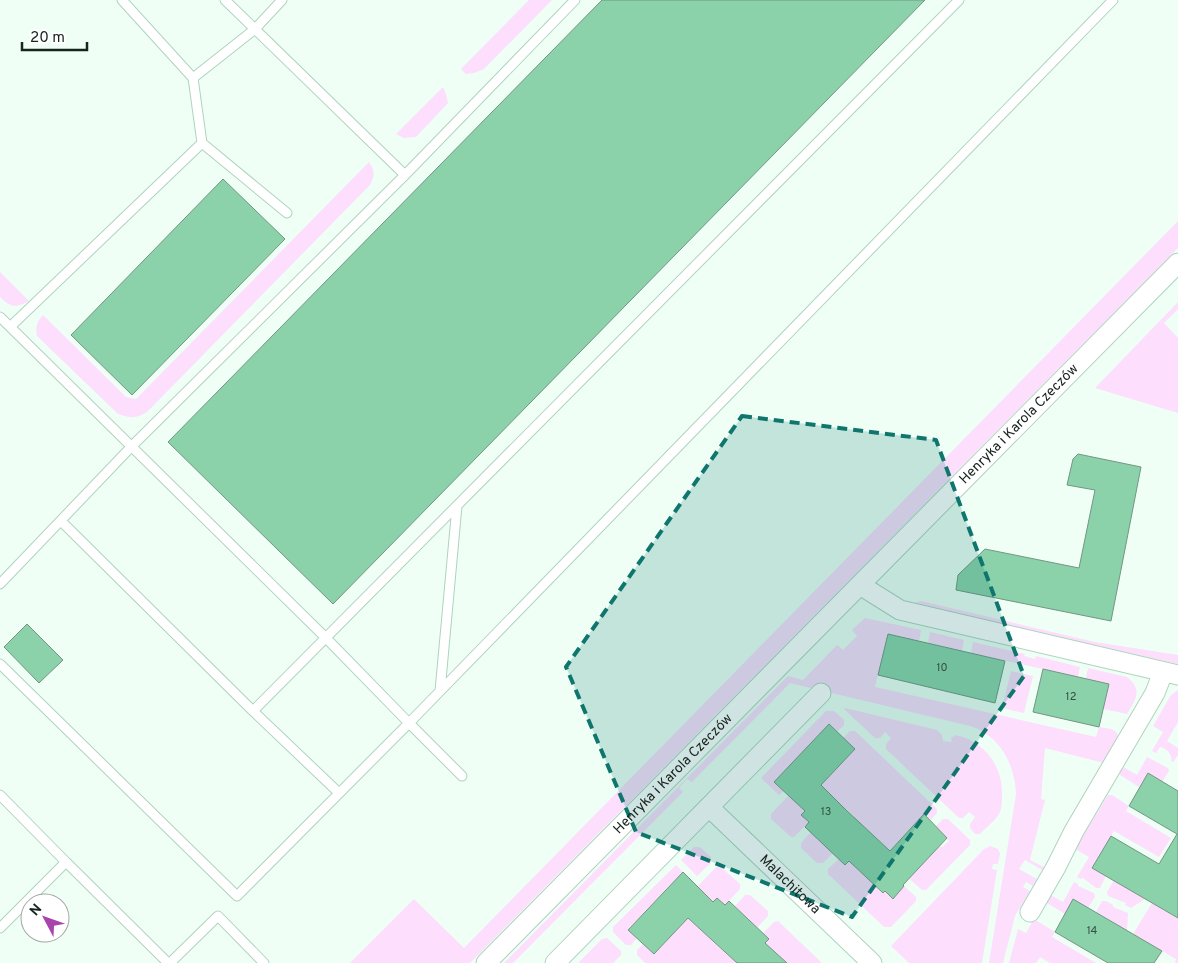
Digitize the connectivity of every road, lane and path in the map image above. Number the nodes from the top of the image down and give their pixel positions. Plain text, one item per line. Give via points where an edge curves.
1 (122, 0) edge
2 (225, 0) edge
3 (282, 0) edge
4 (575, 0) edge
5 (959, 0) edge
6 (1112, 0) edge
7 (255, 29) junction
8 (193, 78) junction
9 (202, 144) junction
10 (404, 175) junction
11 (286, 213) dead end
12 (1178, 263) edge
13 (0, 317) edge
14 (10, 327) junction
15 (132, 446) junction
16 (457, 506) junction
17 (61, 521) junction
18 (0, 584) edge
19 (860, 585) junction
20 (326, 638) junction
21 (0, 664) edge
22 (1170, 673) edge
23 (440, 691) junction
24 (820, 693) dead end
25 (253, 711) junction
26 (408, 723) junction
27 (462, 776) dead end
28 (339, 793) junction
29 (0, 795) edge
30 (709, 808) junction
31 (66, 862) junction
32 (1030, 912) dead end
33 (0, 928) edge
34 (169, 963) edge
35 (264, 963) edge
36 (486, 963) edge
37 (555, 963) edge
38 (872, 963) edge

1 - 8 lane
2 - 7 lane
3 - 7 lane
4 - 10 lane
5 - 16 lane
6 - 23 lane
7 - 8 lane
7 - 10 lane
8 - 9 lane
9 - 11 lane
9 - 14 lane
10 - 15 lane
12 - 19 street, Henryka i Karola Czeczów
13 - 14 lane
14 - 15 lane
15 - 17 lane
15 - 20 lane
16 - 20 lane
16 - 23 lane
17 - 18 lane
17 - 25 lane
19 - 22 street via 900,610
19 - 36 street, Henryka i Karola Czeczów
20 - 25 lane
20 - 26 lane
21 - 28 lane via 237,896
22 - 32 street via 1074,831
23 - 26 lane
24 - 30 street
25 - 28 lane
26 - 27 lane
26 - 28 lane
29 - 31 lane
30 - 37 street
30 - 38 street, Malachitowa
31 - 33 lane
31 - 34 lane
34 - 35 lane via 218,916

